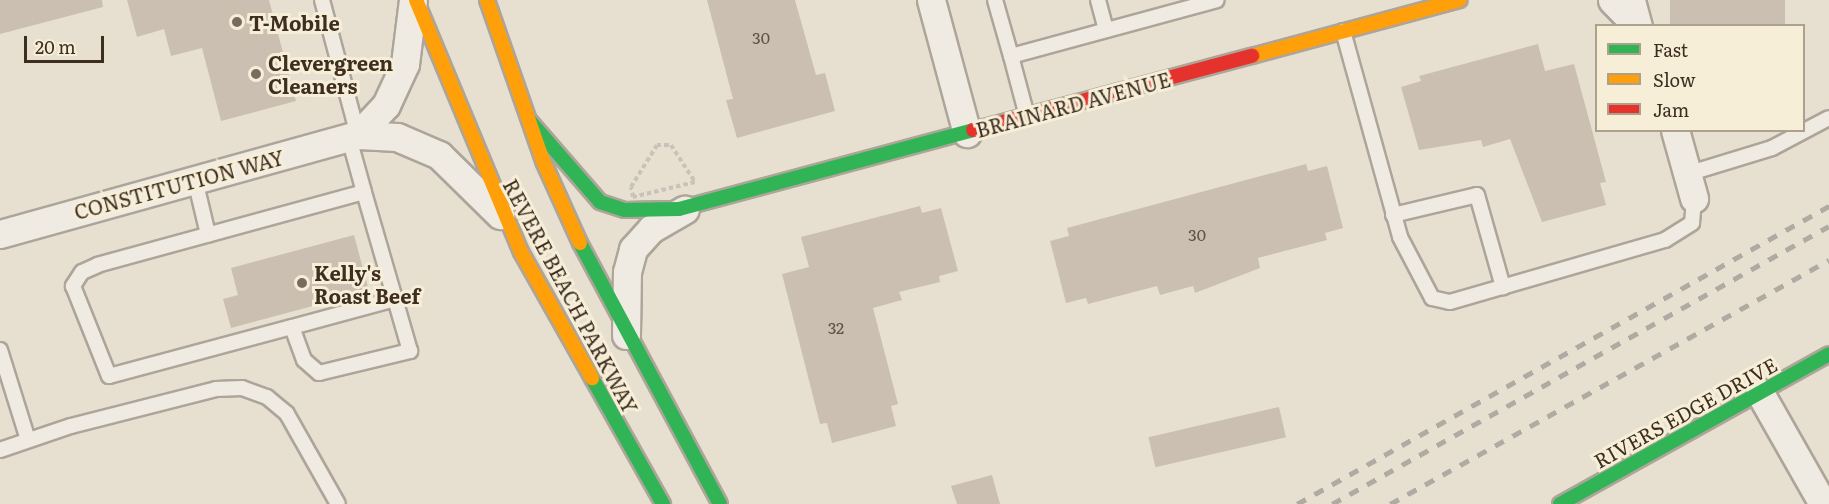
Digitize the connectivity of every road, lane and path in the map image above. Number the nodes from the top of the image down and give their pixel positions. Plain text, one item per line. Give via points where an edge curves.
1 (322, 0) edge
2 (414, 0) edge
3 (487, 0) edge
4 (931, 0) edge
5 (995, 0) edge
6 (1098, 0) edge
7 (1217, 0) edge
8 (1460, 0) edge
9 (1612, 0) edge
10 (1638, 0) edge
11 (1433, 4) edge
12 (1635, 24) edge
13 (1645, 24) edge
14 (1106, 30) junction
15 (1343, 32) junction
16 (1011, 56) junction
17 (1027, 116) junction
18 (526, 117) junction
19 (1829, 118) edge
20 (1805, 131) edge
21 (1676, 132) edge
22 (1802, 132) edge
23 (967, 133) junction
24 (353, 136) junction
25 (641, 168) dead end
26 (195, 180) junction
27 (695, 182) dead end
28 (1691, 186) junction
29 (364, 192) junction
30 (686, 208) joint
31 (1393, 215) junction
32 (648, 220) junction
33 (511, 230) junction
34 (0, 234) edge
35 (208, 234) junction
36 (1503, 287) junction
37 (396, 299) junction
38 (292, 327) junction
39 (626, 336) junction
40 (0, 350) edge
41 (1829, 354) edge
42 (1760, 393) junction
43 (28, 440) junction
44 (0, 450) edge
45 (338, 504) edge
46 (663, 504) edge
47 (720, 504) edge
48 (1560, 504) edge
49 (1823, 504) edge

1 - 24 lane
2 - 24 street via 405,64 386,105
2 - 33 main road, REVERE BEACH PARKWAY
3 - 18 main road, REVERE BEACH PARKWAY
4 - 23 street
5 - 16 lane
6 - 14 lane
7 - 14 lane
8 - 11 main road, BRAINARD AVENUE
9 - 12 street
10 - 13 lane
11 - 15 main road, BRAINARD AVENUE
14 - 16 lane
15 - 17 main road, BRAINARD AVENUE
15 - 31 lane
16 - 17 lane
17 - 23 main road, BRAINARD AVENUE
18 - 32 main road via 594,198
18 - 39 main road, REVERE BEACH PARKWAY via 573,230
19 - 20 lane
21 - 28 street
22 - 28 lane
23 - 30 main road, BRAINARD AVENUE
24 - 26 street, CONSTITUTION WAY
24 - 29 lane
24 - 33 street, CONSTITUTION WAY via 397,137 440,155 471,181
25 - 27 path via 657,145 671,145
26 - 34 street, CONSTITUTION WAY
26 - 35 lane
28 - 36 lane via 1695,217 1682,232
29 - 35 lane
29 - 37 lane
30 - 32 street, BRAINARD AVENUE
31 - 36 lane via 1419,281 1432,298 1450,302
31 - 36 lane via 1477,195
32 - 39 street, BRAINARD AVENUE via 633,249 627,272
33 - 46 main road, REVERE BEACH PARKWAY
35 - 38 lane via 98,265 76,278 74,294 109,376
37 - 38 lane
37 - 38 lane via 410,351 329,374 311,369
39 - 47 main road, REVERE BEACH PARKWAY
40 - 43 lane
41 - 42 main road, RIVERS EDGE DRIVE
42 - 48 main road, RIVERS EDGE DRIVE
42 - 49 street
43 - 44 lane
43 - 45 lane via 222,388 249,389 287,414

